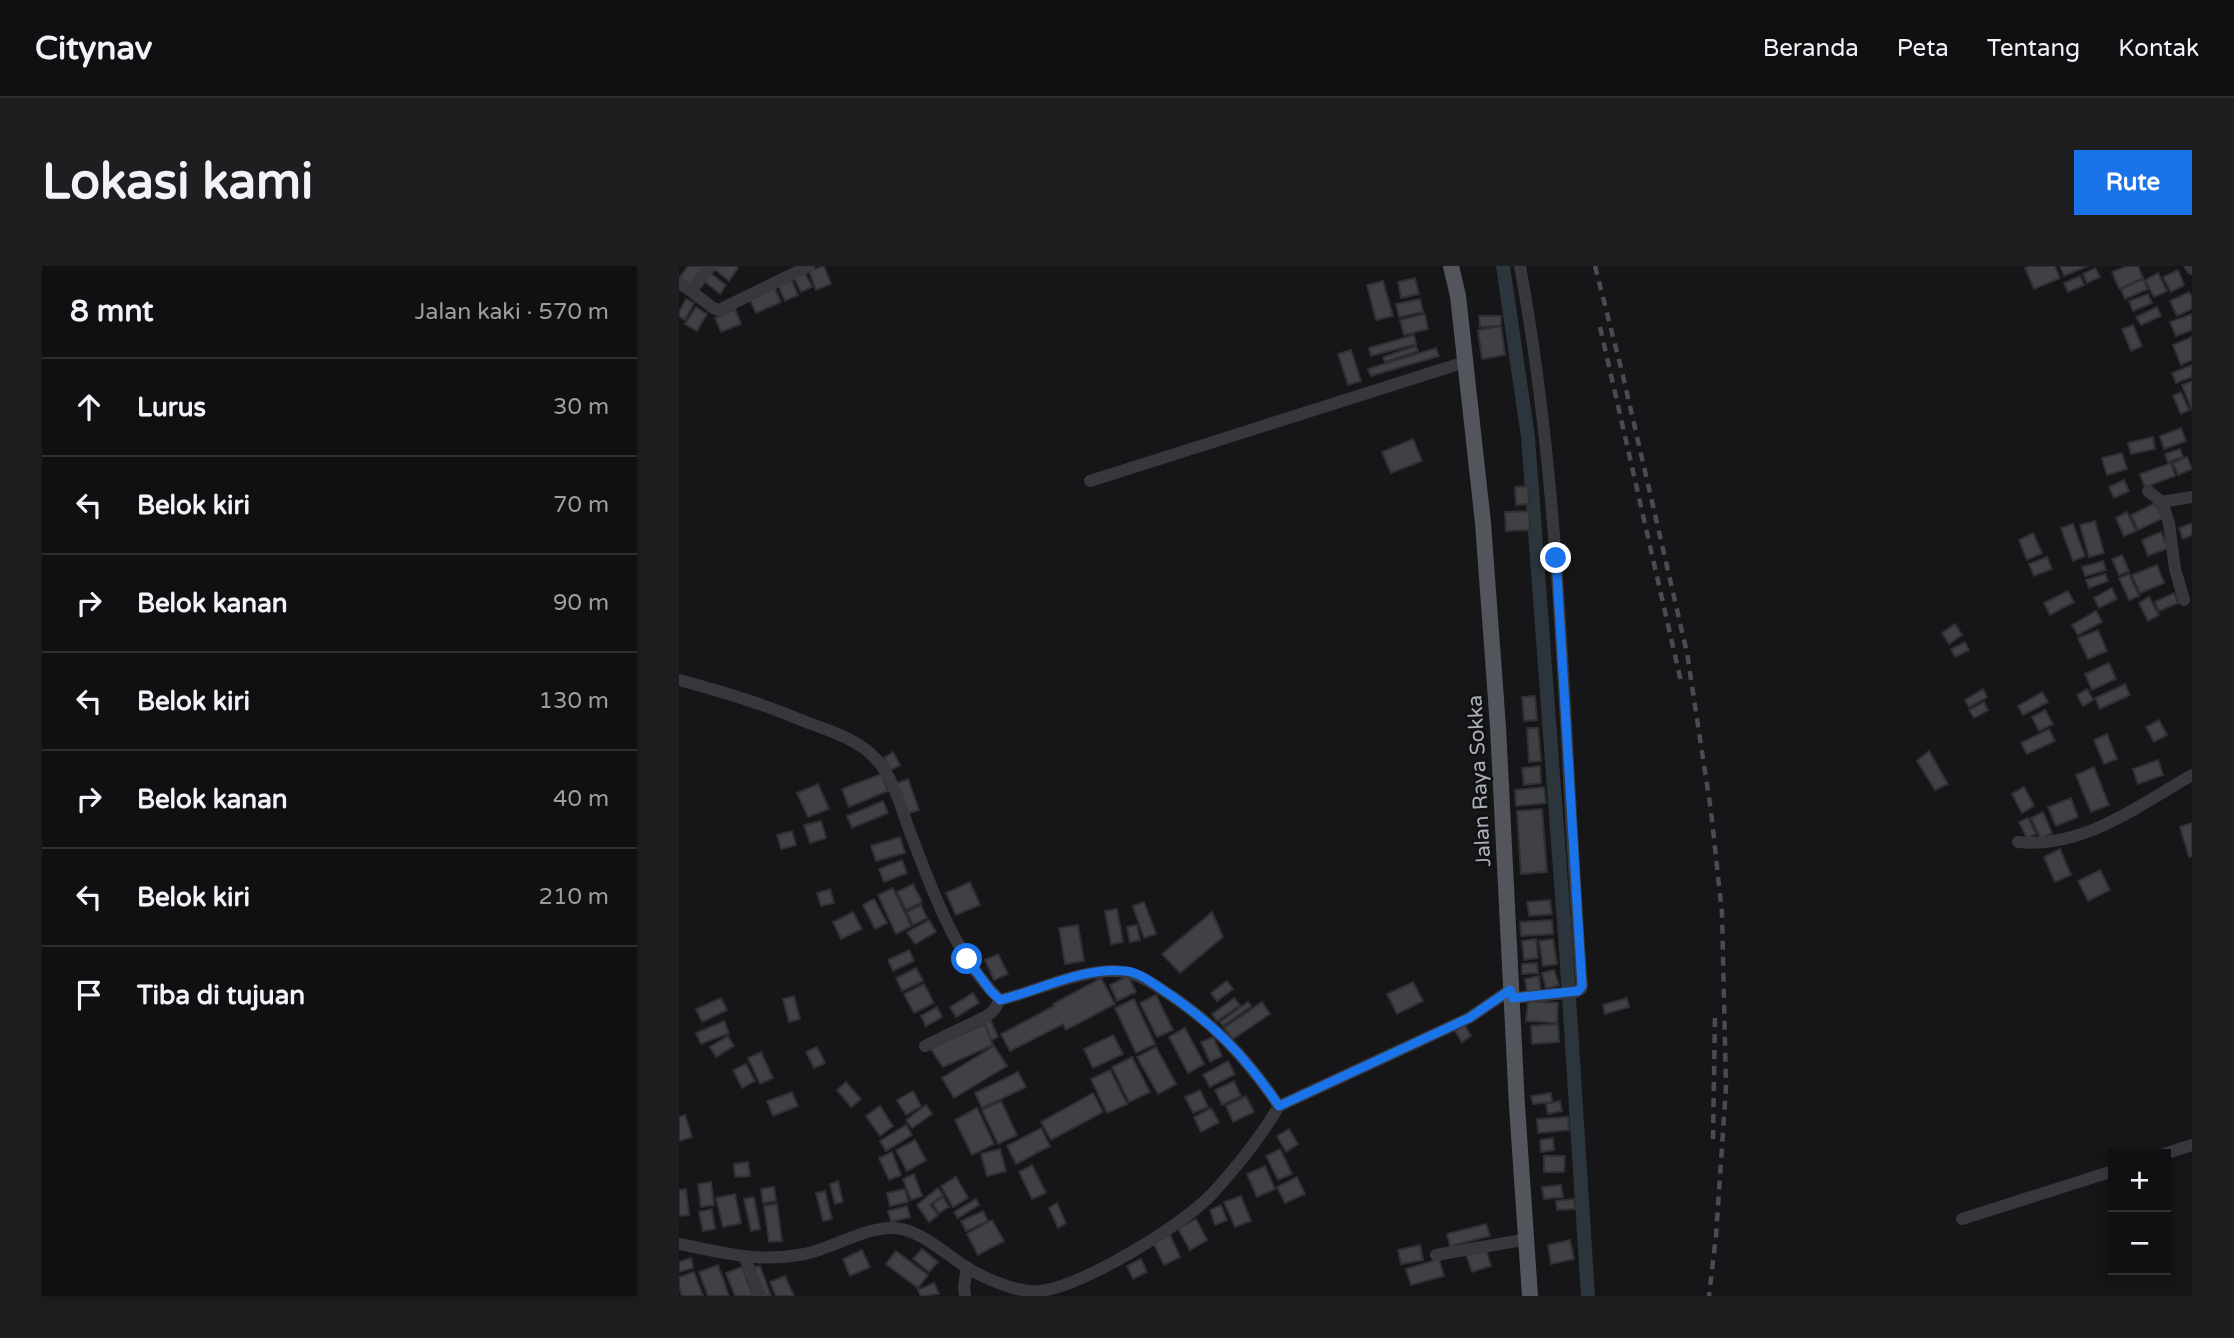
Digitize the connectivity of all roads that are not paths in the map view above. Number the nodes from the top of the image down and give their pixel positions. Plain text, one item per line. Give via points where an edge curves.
1 (711, 266) edge
2 (809, 266) edge
3 (1451, 266) edge
4 (1520, 266) edge
5 (679, 283) edge
6 (691, 291) junction
7 (1465, 362) junction
8 (1090, 481) dead end
9 (2148, 491) dead end
10 (2192, 497) edge
11 (2161, 502) junction
12 (2184, 600) dead end
13 (679, 680) edge
14 (2192, 775) edge
15 (2018, 842) dead end
16 (1511, 994) junction
17 (1000, 1000) junction
18 (925, 1046) dead end
19 (1279, 1106) junction
20 (2192, 1145) edge
21 (2171, 1152) edge
22 (2108, 1173) edge
23 (1962, 1219) dead end
24 (1528, 1239) junction
25 (679, 1244) edge
26 (1436, 1255) dead end
27 (745, 1258) junction
28 (967, 1267) junction
29 (760, 1296) edge
30 (965, 1296) edge
31 (1530, 1296) edge

1 - 6 street
2 - 6 street via 719,310
3 - 7 main road, Jalan Raya Sokka
4 - 16 street via 1552,499 1582,986 1575,992
5 - 6 street
7 - 8 street
7 - 16 main road, Jalan Raya Sokka via 1498,727
9 - 11 street
10 - 11 street
11 - 12 street
13 - 17 street via 773,707 829,730 875,757 891,784 953,937
14 - 15 street via 2096,829 2063,840
16 - 19 street
16 - 24 main road, Jalan Raya Sokka
17 - 18 street via 987,1016
17 - 19 street via 1086,974 1127,971 1144,977 1228,1040
19 - 28 street via 1265,1130 1195,1209 1152,1240 1097,1269 1042,1291 1023,1291
20 - 21 street
22 - 23 street
24 - 26 street
24 - 31 main road, Jalan Raya Sokka
25 - 27 street
27 - 28 street via 805,1254 892,1228 922,1238
27 - 29 street
28 - 30 street

